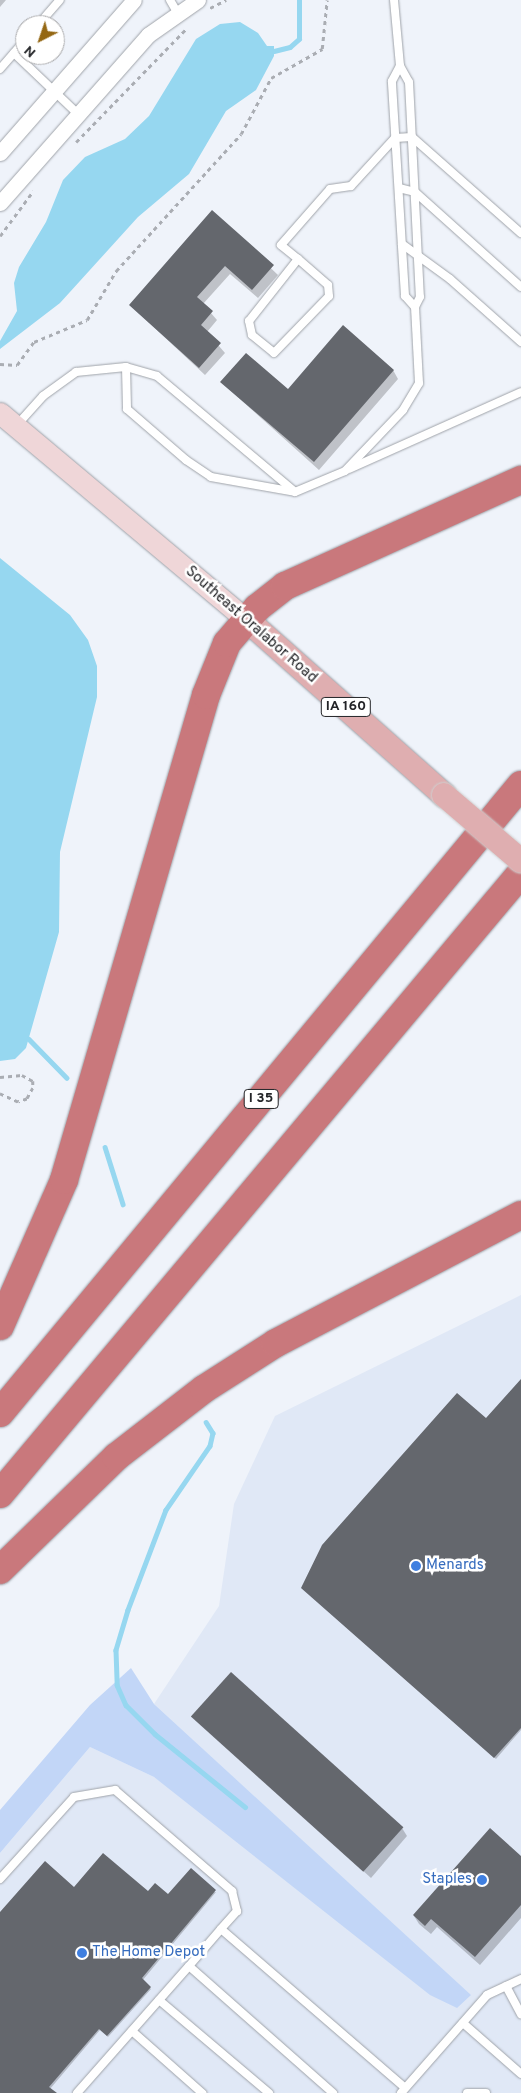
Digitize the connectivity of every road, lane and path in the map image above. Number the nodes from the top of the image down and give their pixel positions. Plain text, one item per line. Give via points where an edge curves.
1 (60, 0) edge
2 (134, 0) edge
3 (226, 0) edge
4 (327, 0) edge
5 (394, 0) edge
6 (202, 5) edge
7 (174, 6) edge
8 (47, 15) edge
9 (193, 21) dead end
10 (14, 53) joint
11 (400, 66) junction
12 (0, 69) edge
13 (55, 91) junction
14 (80, 115) junction
15 (412, 137) junction
16 (395, 138) junction
17 (71, 146) dead end
18 (0, 153) edge
19 (39, 183) dead end
20 (398, 188) junction
21 (415, 192) junction
22 (0, 203) edge
23 (521, 232) edge
24 (0, 236) edge
25 (402, 244) junction
26 (418, 256) junction
27 (298, 259) junction
28 (521, 287) edge
29 (415, 307) junction
30 (521, 342) edge
31 (0, 364) edge
32 (126, 367) junction
33 (521, 392) edge
34 (8, 420) edge
35 (345, 471) junction
36 (521, 480) edge
37 (296, 492) junction
38 (246, 620) junction
39 (521, 785) edge
40 (521, 861) edge
41 (521, 873) edge
42 (0, 1077) edge
43 (0, 1094) edge
44 (521, 1215) edge
45 (0, 1326) edge
46 (0, 1414) edge
47 (0, 1494) edge
48 (0, 1570) edge
49 (0, 1879) edge
50 (222, 1929) junction
51 (189, 1966) junction
52 (521, 1979) edge
53 (506, 1986) junction
54 (159, 2000) junction
55 (521, 2014) edge
56 (463, 2023) junction
57 (132, 2031) junction
58 (521, 2074) edge
59 (403, 2091) edge
60 (77, 2093) edge
61 (202, 2093) edge
62 (269, 2093) edge
63 (333, 2093) edge
64 (467, 2093) edge
65 (486, 2093) edge

1 - 8 lane
2 - 13 street
3 - 6 path
4 - 31 path via 322,49 272,78 241,134 116,271 87,320 34,342 17,365
5 - 11 lane
6 - 7 street
7 - 14 street
9 - 17 path
10 - 12 lane
10 - 13 lane
11 - 15 lane via 409,82
11 - 16 lane via 392,81
13 - 14 lane
13 - 18 street
14 - 22 street
15 - 16 lane
15 - 21 lane
15 - 23 lane
16 - 20 lane
16 - 27 lane via 351,186 330,189 281,245
19 - 24 path
20 - 21 lane
20 - 25 lane
21 - 26 lane
21 - 28 lane
25 - 26 lane
25 - 29 lane via 405,296
26 - 29 lane via 420,298
26 - 30 lane
27 - 27 lane via 328,285 329,296 274,353 252,335 249,321
29 - 35 lane via 419,383 403,410
32 - 34 lane via 76,372
32 - 37 lane via 158,376
32 - 37 lane via 127,409 186,460 211,477
33 - 35 lane
34 - 38 main road, Southeast Oralabor Road
35 - 37 lane
36 - 38 highway via 285,586
38 - 40 main road, Southeast Oralabor Road / IA 160, bridge
38 - 45 highway via 227,643 206,695 64,1180
39 - 46 highway, I 35
41 - 47 highway
42 - 43 path via 22,1075 33,1081 34,1088 28,1099 18,1102
44 - 48 highway via 284,1338 204,1389 116,1457
49 - 50 lane via 74,1797 115,1790 232,1891 237,1911
50 - 51 lane
50 - 59 lane
51 - 54 lane
51 - 63 lane
52 - 53 lane
53 - 55 lane
53 - 56 lane via 487,1995
54 - 57 lane
54 - 62 lane
56 - 58 lane
56 - 59 lane
57 - 60 lane
57 - 61 lane
64 - 65 lane

